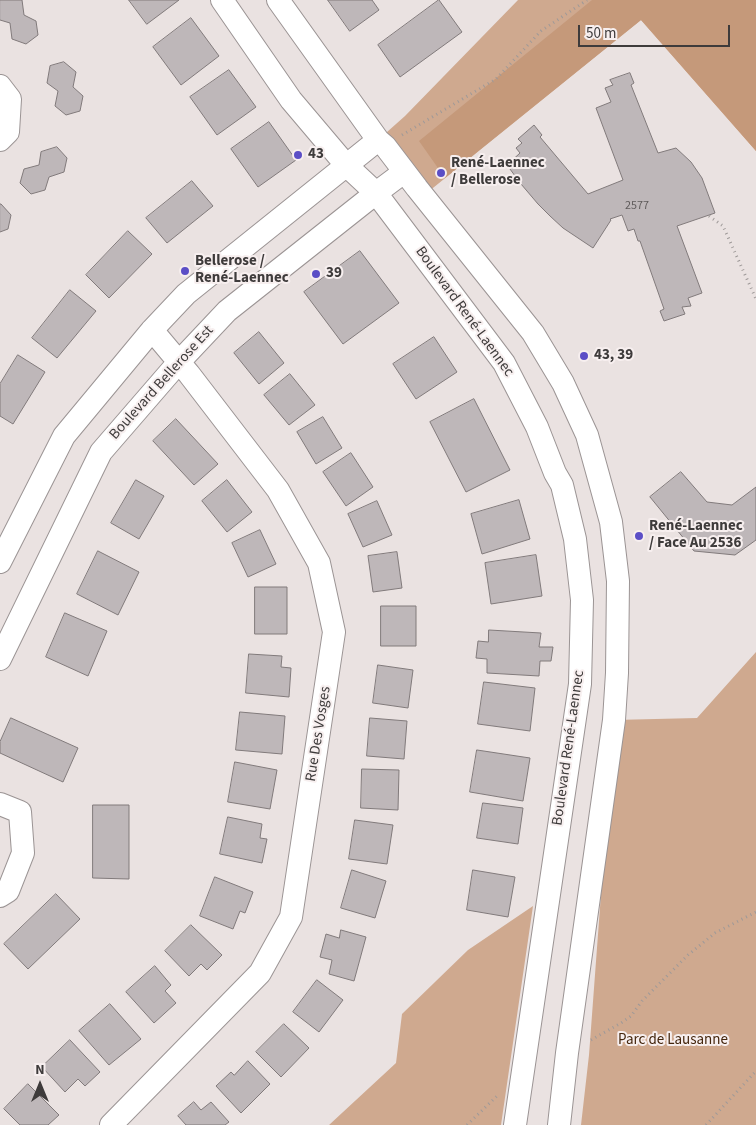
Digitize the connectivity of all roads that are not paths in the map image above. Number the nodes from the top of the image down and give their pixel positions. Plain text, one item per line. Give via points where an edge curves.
1 (222, 0) edge
2 (278, 0) edge
3 (0, 86) edge
4 (0, 140) edge
5 (381, 143) junction
6 (346, 165) junction
7 (404, 172) junction
8 (376, 192) junction
9 (152, 330) junction
10 (178, 363) junction
11 (598, 474) junction
12 (562, 485) junction
13 (0, 562) edge
14 (0, 659) edge
15 (0, 804) edge
16 (0, 896) edge
17 (111, 1125) edge
18 (515, 1125) edge
19 (559, 1125) edge

1 - 6 street, Boulevard René-Laennec via 290,100
2 - 5 street
3 - 4 street via 10,99 8,132
5 - 6 street
5 - 7 street
6 - 8 street, Boulevard René-Laennec
6 - 9 street via 186,294
7 - 8 street, Boulevard Bellerose Est
7 - 11 street via 534,333 563,383 587,435
8 - 10 street, Boulevard Bellerose Est via 227,311
8 - 12 street, Boulevard René-Laennec via 504,363
9 - 10 street, Rue Des Vosges
9 - 13 street via 64,436
10 - 14 street, Boulevard Bellerose Est via 101,452
10 - 17 street, Rue Des Vosges via 278,490 319,564 334,632 291,917 260,973
11 - 12 street
11 - 19 street via 611,522 618,581 615,710
12 - 18 street, Boulevard René-Laennec via 575,539 582,600 580,684
15 - 16 street via 20,812 23,853 8,891

